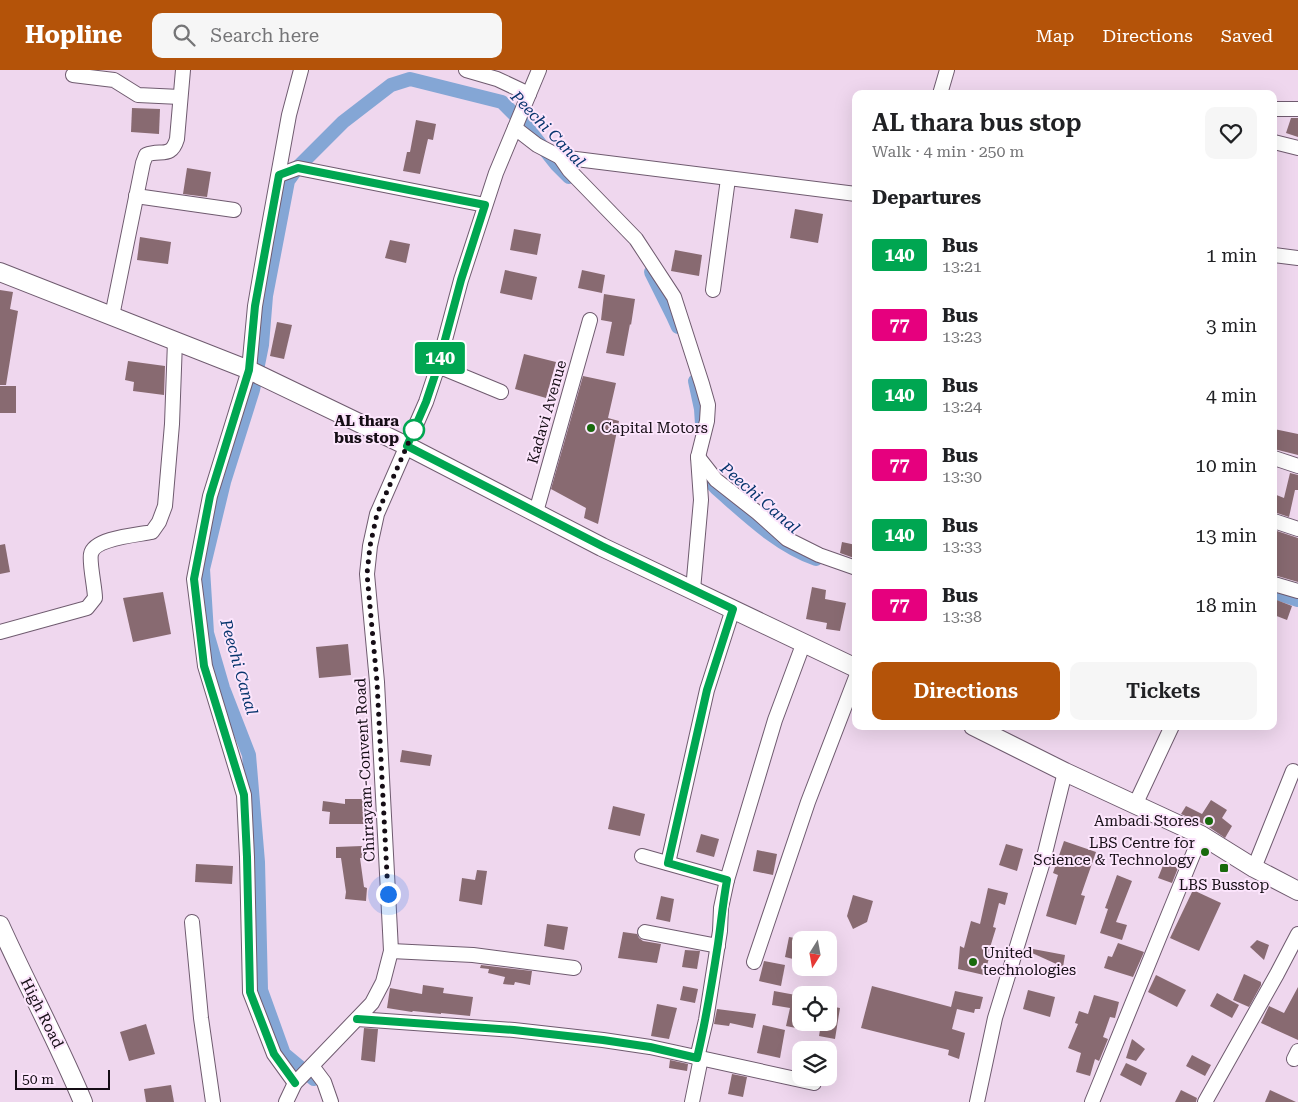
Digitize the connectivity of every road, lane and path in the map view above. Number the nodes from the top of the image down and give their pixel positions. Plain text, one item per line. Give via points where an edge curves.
1 (183, 70) edge
2 (301, 70) edge
3 (466, 70) edge
4 (539, 70) edge
5 (947, 70) edge
6 (73, 75) dead end
7 (941, 90) edge
8 (529, 94) junction
9 (180, 97) junction
10 (1277, 109) edge
11 (1298, 109) edge
12 (515, 127) junction
13 (1277, 143) edge
14 (1298, 148) edge
15 (556, 155) junction
16 (279, 175) junction
17 (728, 179) junction
18 (852, 193) edge
19 (136, 196) junction
20 (485, 205) junction
21 (234, 210) dead end
22 (1277, 255) edge
23 (1298, 258) edge
24 (0, 272) edge
25 (714, 290) dead end
26 (112, 316) junction
27 (590, 320) dead end
28 (175, 341) junction
29 (438, 366) junction
30 (255, 373) junction
31 (501, 392) dead end
32 (407, 446) junction
33 (698, 457) junction
34 (1277, 459) edge
35 (1298, 466) edge
36 (536, 512) junction
37 (1277, 522) edge
38 (1298, 528) edge
39 (852, 567) edge
40 (1277, 585) edge
41 (693, 590) junction
42 (1298, 592) edge
43 (733, 609) junction
44 (0, 632) edge
45 (804, 642) junction
46 (852, 666) edge
47 (852, 687) edge
48 (981, 730) edge
49 (1170, 730) edge
50 (1293, 771) dead end
51 (1065, 772) junction
52 (1135, 805) junction
53 (1201, 835) junction
54 (642, 856) dead end
55 (668, 863) junction
56 (1254, 868) junction
57 (727, 880) junction
58 (1298, 891) edge
59 (192, 922) dead end
60 (0, 925) edge
61 (645, 932) dead end
62 (1298, 934) edge
63 (718, 946) junction
64 (391, 951) junction
65 (754, 962) dead end
66 (574, 968) dead end
67 (357, 1019) junction
68 (699, 1058) junction
69 (304, 1074) junction
70 (792, 1077) edge
71 (83, 1102) edge
72 (213, 1102) edge
73 (286, 1102) edge
74 (331, 1102) edge
75 (692, 1102) edge
76 (978, 1102) edge
77 (1092, 1102) edge
78 (1205, 1102) edge

1 - 9 street
2 - 16 street via 289,115
3 - 8 street via 497,79
4 - 8 street, Chirrayam-Convent Road
5 - 7 street
6 - 9 street via 114,80 138,95
8 - 12 street, Chirrayam-Convent Road
9 - 19 street via 174,148 169,152 146,155
10 - 11 street
12 - 15 street
12 - 20 street, Chirrayam-Convent Road
13 - 14 street
15 - 17 street
15 - 33 street via 636,239 674,297 708,405
16 - 20 street via 298,168
16 - 30 street via 255,306
17 - 18 street
17 - 25 street
19 - 21 street
19 - 26 street
20 - 29 street, Chirrayam-Convent Road
22 - 23 street
24 - 26 main road
26 - 28 main road
27 - 36 street, Kadavi Avenue
28 - 30 main road
28 - 44 street via 165,506 159,522 152,532 95,546 91,555 95,598 87,608
29 - 31 street
29 - 32 street, Chirrayam-Convent Road
30 - 32 main road
30 - 69 street via 210,496 194,579 204,666 244,795 250,992 274,1054
32 - 36 main road
32 - 64 street, Chirrayam-Convent Road via 377,514 367,574 377,682
33 - 39 street via 716,480 787,539
33 - 41 street via 701,500
34 - 35 street
36 - 41 main road
37 - 38 street
40 - 42 street
41 - 43 main road
43 - 45 main road
43 - 55 street via 707,690
45 - 46 main road
45 - 57 street via 776,720
47 - 65 street via 808,802
48 - 51 main road
49 - 52 street
50 - 56 street
51 - 52 main road
51 - 76 street via 1042,865 995,1018
52 - 53 main road
53 - 56 main road
53 - 77 street
54 - 55 street
55 - 57 street
56 - 58 main road
57 - 63 street
59 - 72 street via 200,1018
60 - 71 main road, High Road
61 - 63 street
62 - 78 street
63 - 68 street
64 - 66 street via 473,955
64 - 67 street, Chirrayam-Convent Road via 384,982
67 - 68 street via 603,1040
67 - 69 street, Chirrayam-Convent Road
68 - 70 street
68 - 75 street
69 - 73 street, Chirrayam-Convent Road
69 - 74 street via 324,1082

